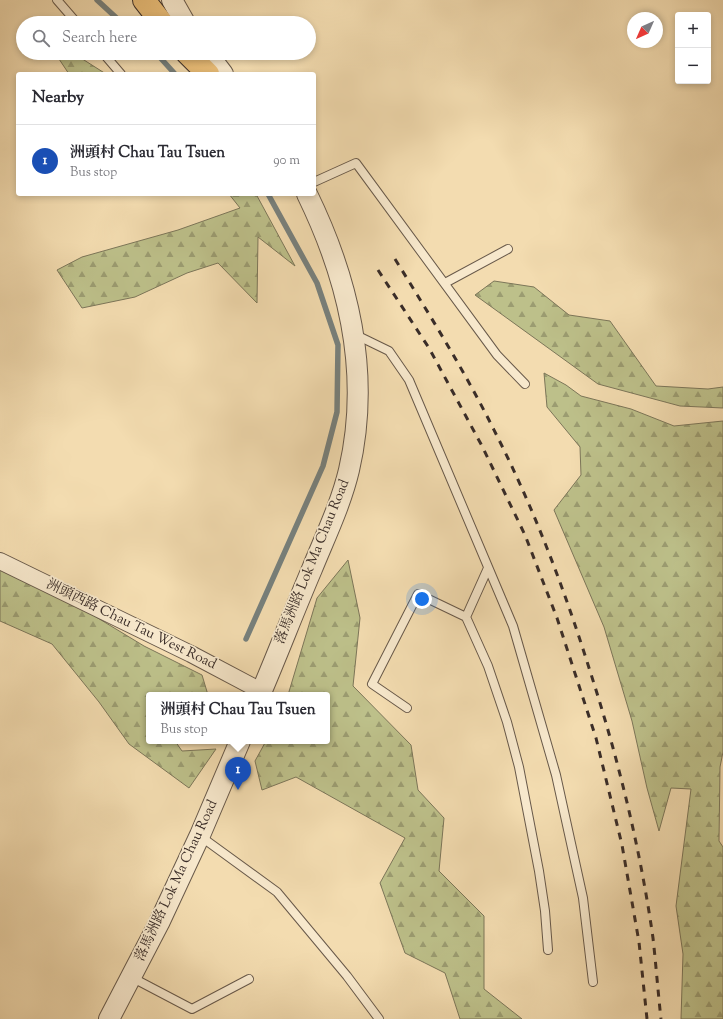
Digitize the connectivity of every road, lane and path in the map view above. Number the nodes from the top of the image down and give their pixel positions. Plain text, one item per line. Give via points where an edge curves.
1 (57, 0) edge
2 (144, 0) edge
3 (172, 0) edge
4 (70, 16) edge
5 (157, 16) edge
6 (181, 16) edge
7 (109, 60) edge
8 (195, 60) edge
9 (212, 60) edge
10 (119, 72) edge
11 (206, 72) edge
12 (221, 72) edge
13 (316, 181) edge
14 (308, 196) edge
15 (508, 250) dead end
16 (445, 283) junction
17 (353, 334) junction
18 (525, 384) dead end
19 (0, 561) edge
20 (488, 568) junction
21 (466, 617) junction
22 (259, 692) edge
23 (261, 692) edge
24 (407, 708) dead end
25 (239, 744) edge
26 (200, 835) junction
27 (548, 950) dead end
28 (131, 977) junction
29 (249, 979) dead end
30 (593, 982) dead end
31 (109, 1019) edge
32 (379, 1019) edge

1 - 4 lane
2 - 5 main road
3 - 6 street
7 - 10 lane
8 - 11 main road
9 - 12 street
13 - 16 lane via 356,163
14 - 17 street, 落馬洲路 Lok Ma Chau Road via 330,246 347,303
15 - 16 lane
16 - 18 lane via 497,355
17 - 20 lane via 389,351 409,380
17 - 23 street, 落馬洲路 Lok Ma Chau Road via 358,405 349,470 336,510
19 - 22 street, 洲頭西路 Chau Tau West Road via 191,654
20 - 21 lane
20 - 30 lane via 513,626 556,775 583,898
21 - 24 lane via 418,594 372,684
21 - 27 lane via 490,673 519,767 539,871
25 - 26 street, 落馬洲路 Lok Ma Chau Road
26 - 28 street, 落馬洲路 Lok Ma Chau Road via 159,924
26 - 32 lane via 277,892
28 - 29 lane via 192,1009
28 - 31 street, 落馬洲路 Lok Ma Chau Road

